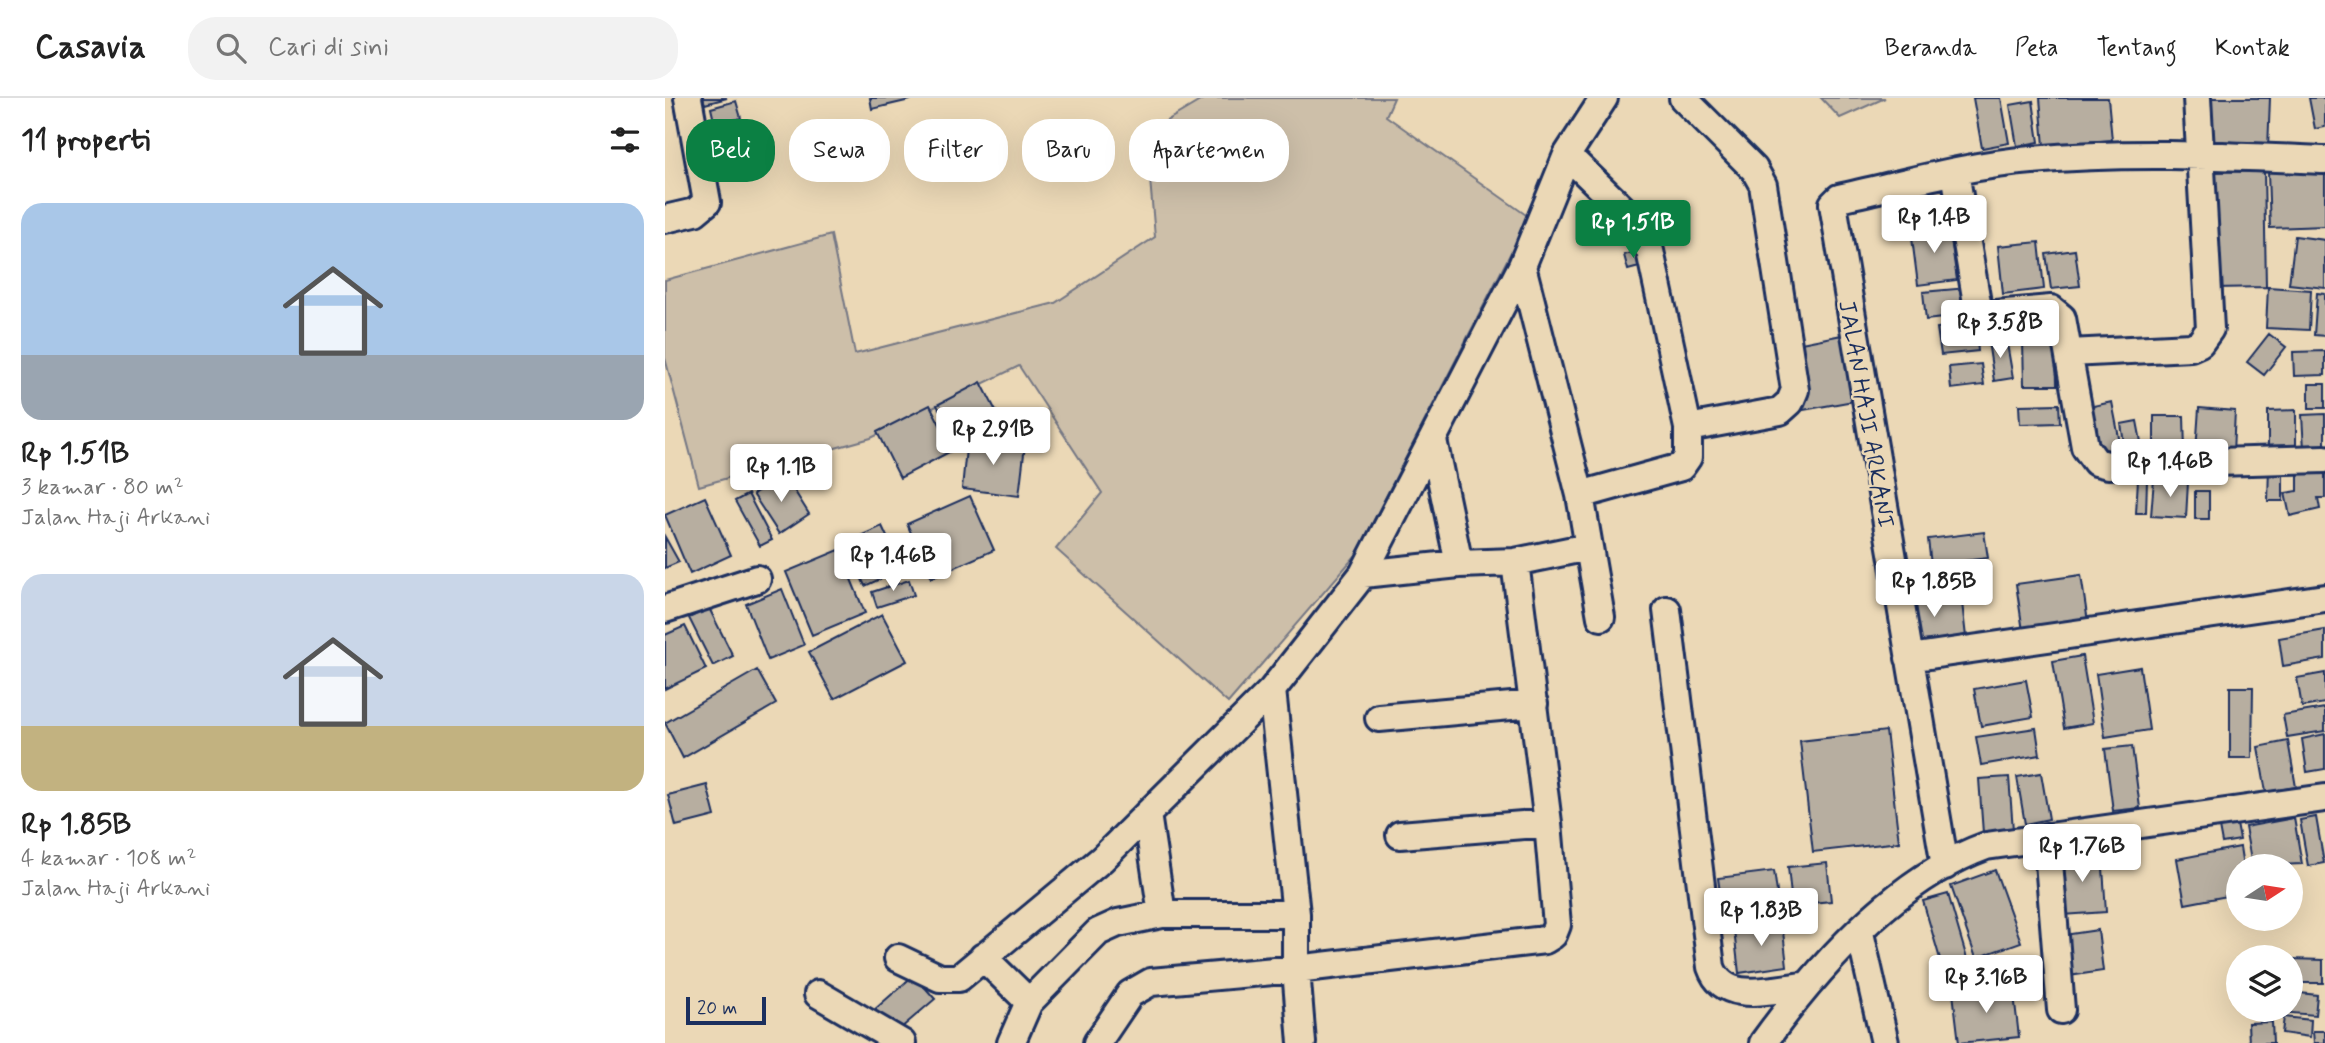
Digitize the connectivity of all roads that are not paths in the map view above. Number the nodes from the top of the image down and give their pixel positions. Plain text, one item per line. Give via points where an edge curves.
1 (688, 98) edge
2 (1604, 98) edge
3 (1683, 98) edge
4 (2197, 98) edge
5 (2199, 154) junction
6 (1567, 155) junction
7 (2325, 160) edge
8 (1955, 172) junction
9 (665, 219) edge
10 (1522, 266) junction
11 (2069, 353) junction
12 (1688, 428) junction
13 (1433, 440) junction
14 (2325, 459) edge
15 (1580, 495) junction
16 (1588, 547) junction
17 (1515, 562) junction
18 (1459, 564) junction
19 (1363, 574) junction
20 (757, 579) dead end
21 (2325, 598) edge
22 (665, 609) edge
23 (1667, 610) dead end
24 (1601, 617) dead end
25 (1909, 658) junction
26 (1272, 690) junction
27 (1534, 704) junction
28 (1379, 718) dead end
29 (2325, 798) edge
30 (1147, 814) junction
31 (1549, 823) junction
32 (1400, 835) dead end
33 (2047, 837) junction
34 (1945, 866) junction
35 (1163, 914) junction
36 (1296, 914) junction
37 (1860, 933) junction
38 (983, 957) junction
39 (898, 958) dead end
40 (1296, 969) junction
41 (1804, 986) junction
42 (818, 994) dead end
43 (1029, 1002) junction
44 (2061, 1010) dead end
45 (902, 1043) edge
46 (1011, 1043) edge
47 (1097, 1043) edge
48 (1302, 1043) edge
49 (1763, 1043) edge
50 (1885, 1043) edge

1 - 9 street via 707,202 695,212
2 - 6 street
3 - 12 street via 1754,169 1763,185 1795,390 1780,411
4 - 5 street
5 - 7 street, JALAN HAJI ARKANI
5 - 8 street, JALAN HAJI ARKANI via 2032,160
5 - 11 street via 2207,337 2191,347
6 - 10 street
6 - 12 street via 1629,214 1650,251
8 - 11 street via 1977,303 1984,314 2051,309 2062,318
8 - 25 street, JALAN HAJI ARKANI via 1839,198 1832,212
10 - 13 street
10 - 15 street
11 - 14 street via 2085,447 2096,462
12 - 15 street via 1688,457 1681,467
13 - 18 street
13 - 19 street
15 - 16 street
16 - 17 street
16 - 24 street
17 - 18 street
17 - 27 street
18 - 19 street
19 - 26 street
20 - 22 street
21 - 25 street
23 - 41 street via 1715,980 1733,992
25 - 34 street, JALAN HAJI ARKANI
26 - 30 street
26 - 36 street
27 - 28 street
27 - 31 street
29 - 33 street
30 - 35 street
30 - 38 street via 1102,859
31 - 32 street
31 - 40 street via 1557,925 1545,940
33 - 34 street via 1986,846
33 - 44 street
34 - 37 street via 1908,888
35 - 36 street
35 - 43 street via 1098,932
36 - 40 street
37 - 41 street
37 - 50 street
38 - 39 street via 959,978 948,979
38 - 43 street
40 - 47 street via 1140,985 1119,1007
40 - 48 street
41 - 49 street
42 - 45 street
43 - 46 street

